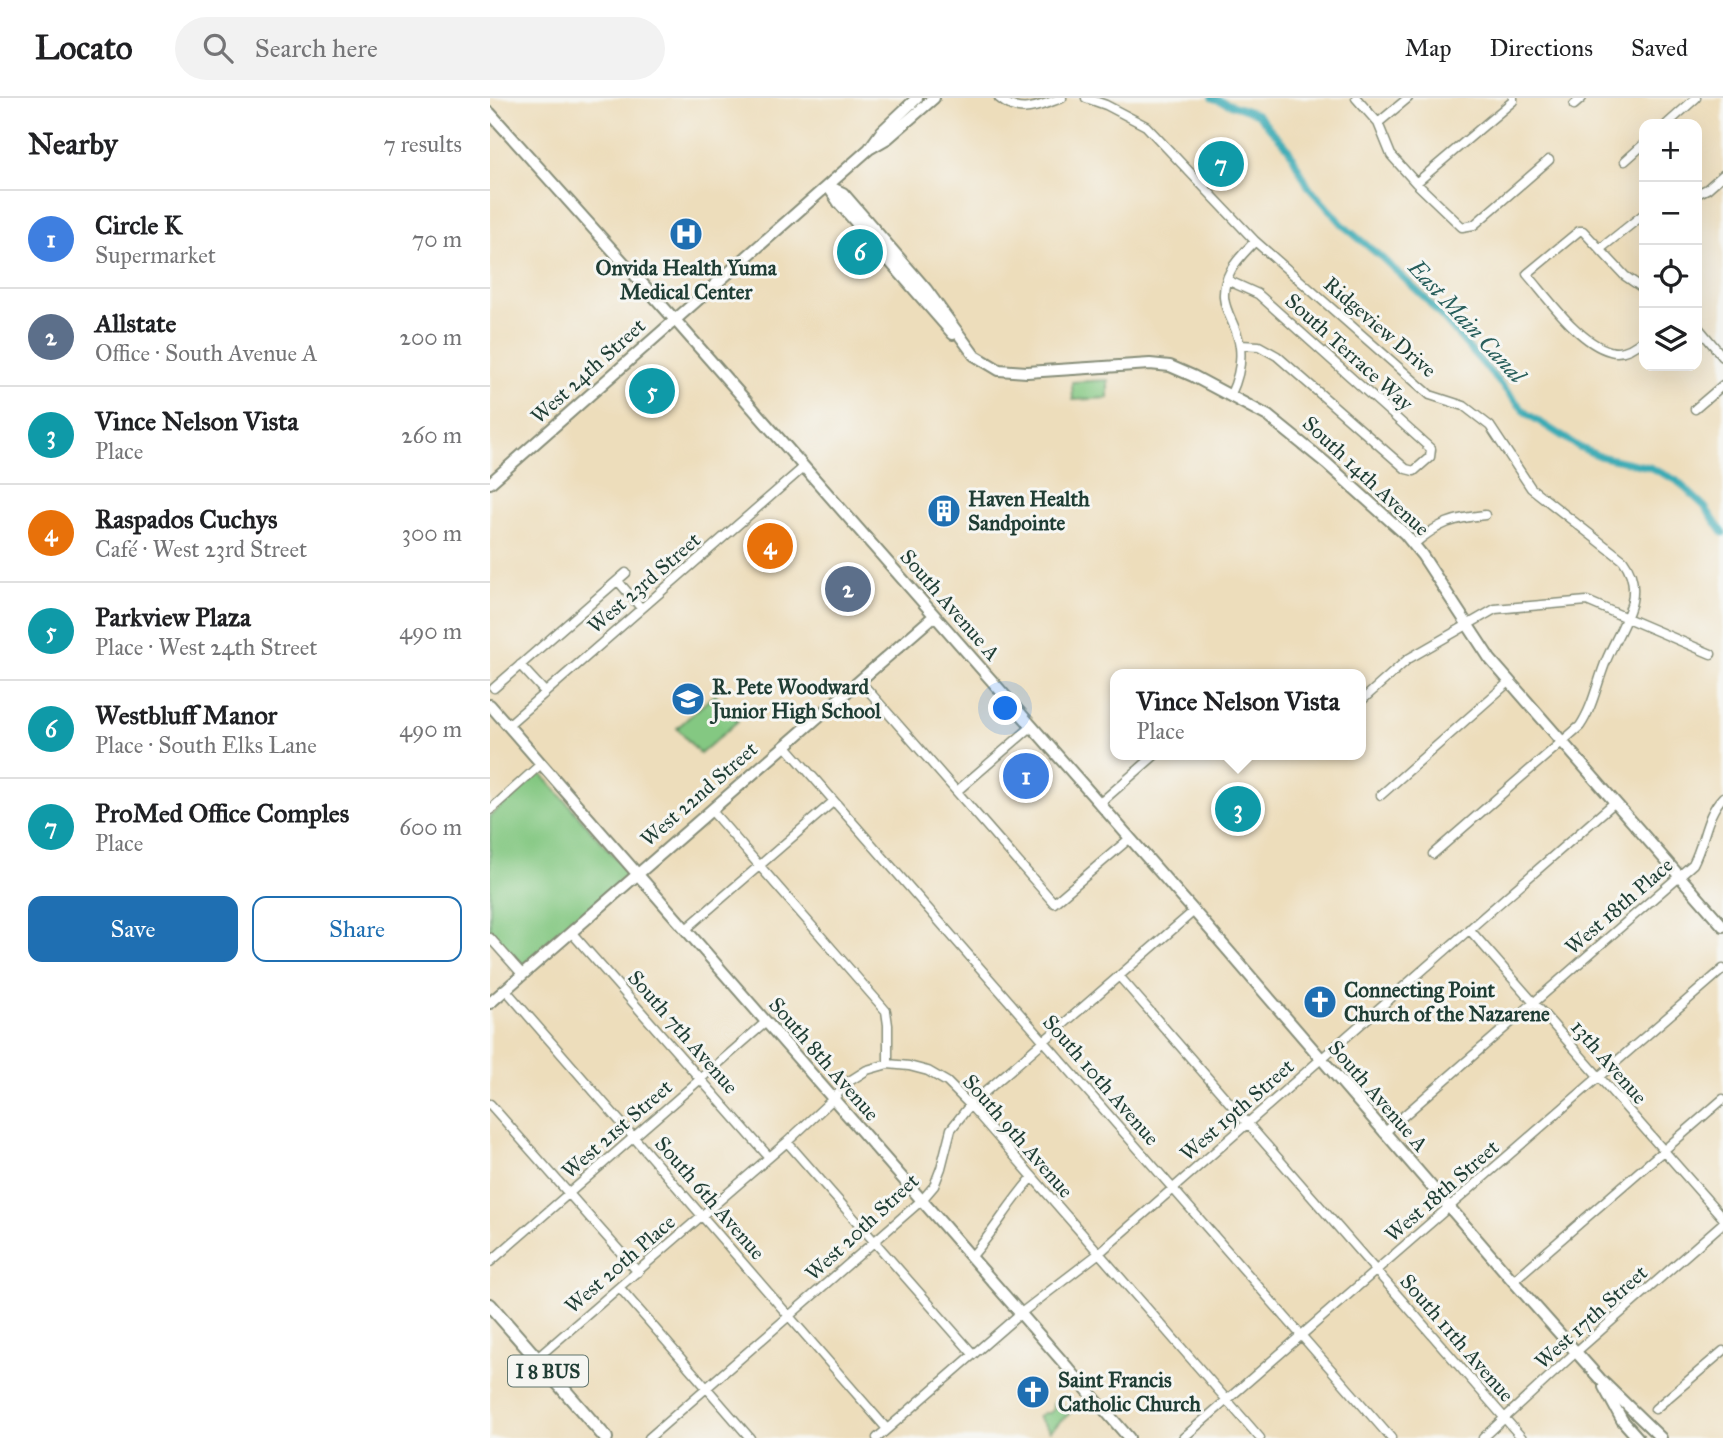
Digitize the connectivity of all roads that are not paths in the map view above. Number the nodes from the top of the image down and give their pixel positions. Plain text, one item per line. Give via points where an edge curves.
1 (917, 98) edge
2 (934, 98) edge
3 (999, 98) edge
4 (1062, 98) edge
5 (1086, 98) edge
6 (1356, 98) edge
7 (1408, 98) edge
8 (1513, 98) edge
9 (1582, 98) edge
10 (1696, 98) edge
11 (1574, 105) dead end
12 (490, 113) edge
13 (1673, 119) edge
14 (1378, 123) junction
15 (1639, 148) edge
16 (869, 149) junction
17 (1549, 160) dead end
18 (1625, 161) dead end
19 (1723, 175) edge
20 (1416, 184) junction
21 (828, 186) junction
22 (1702, 192) edge
23 (1639, 218) edge
24 (1255, 241) junction
25 (1600, 249) junction
26 (1227, 280) junction
27 (1639, 286) edge
28 (676, 320) junction
29 (1702, 332) edge
30 (1639, 343) edge
31 (1240, 345) junction
32 (1723, 357) edge
33 (1723, 385) edge
34 (1231, 394) junction
35 (1695, 409) dead end
36 (804, 467) junction
37 (490, 484) edge
38 (1485, 515) dead end
39 (1414, 544) junction
40 (626, 573) dead end
41 (618, 581) junction
42 (641, 608) junction
43 (934, 616) junction
44 (1625, 617) junction
45 (1467, 625) junction
46 (1711, 654) dead end
47 (520, 665) junction
48 (860, 681) junction
49 (1509, 682) junction
50 (494, 688) dead end
51 (545, 692) junction
52 (1366, 697) edge
53 (490, 705) edge
54 (508, 725) junction
55 (1031, 727) junction
56 (1563, 743) junction
57 (785, 745) junction
58 (1149, 760) edge
59 (541, 764) junction
60 (957, 791) junction
61 (1381, 795) dead end
62 (1723, 797) edge
63 (834, 801) junction
64 (1615, 802) junction
65 (1098, 804) junction
66 (490, 810) edge
67 (711, 810) junction
68 (1129, 839) junction
69 (1433, 854) dead end
70 (760, 865) junction
71 (636, 874) junction
72 (1680, 876) junction
73 (1194, 911) junction
74 (1723, 926) edge
75 (1469, 929) junction
76 (685, 930) junction
77 (571, 932) junction
78 (490, 938) edge
79 (1723, 969) edge
80 (522, 974) junction
81 (1119, 976) junction
82 (505, 989) junction
83 (490, 1003) edge
84 (1534, 1003) junction
85 (766, 1022) junction
86 (1044, 1041) junction
87 (1320, 1059) junction
88 (888, 1065) junction
89 (701, 1078) junction
90 (1599, 1078) junction
91 (833, 1099) junction
92 (1723, 1099) edge
93 (490, 1104) edge
94 (970, 1105) junction
95 (1247, 1124) junction
96 (1384, 1133) junction
97 (634, 1137) junction
98 (787, 1142) junction
99 (1664, 1150) junction
100 (769, 1157) junction
101 (1032, 1178) junction
102 (1173, 1189) junction
103 (569, 1194) junction
104 (922, 1200) junction
105 (1450, 1208) junction
106 (702, 1216) junction
107 (1723, 1221) edge
108 (874, 1241) junction
109 (1098, 1254) junction
110 (971, 1257) junction
111 (490, 1262) edge
112 (638, 1272) junction
113 (1375, 1272) junction
114 (1513, 1281) junction
115 (620, 1288) junction
116 (491, 1309) edge
117 (1021, 1313) junction
118 (789, 1316) junction
119 (1301, 1335) junction
120 (1723, 1351) edge
121 (1576, 1352) junction
122 (973, 1354) junction
123 (536, 1359) junction
124 (1600, 1379) junction
125 (707, 1389) junction
126 (1227, 1400) junction
127 (1655, 1409) dead end
128 (1505, 1419) junction
129 (887, 1429) junction
130 (598, 1435) edge
131 (649, 1438) edge
132 (750, 1438) edge
133 (877, 1438) edge
134 (1129, 1438) edge
135 (1183, 1438) edge
136 (1260, 1438) edge
137 (1391, 1438) edge
138 (1483, 1438) edge
139 (1522, 1438) edge
140 (1638, 1438) edge
141 (1661, 1438) edge

1 - 16 street, West 24th Street
2 - 16 street, West 24th Street
3 - 4 street via 1011,108 1027,109
5 - 24 street, Ridgeview Drive via 1146,126
6 - 14 street
7 - 14 street
8 - 20 street
9 - 11 street
10 - 13 street
12 - 28 street, South Avenue A
14 - 20 street via 1391,155
15 - 18 street
16 - 21 street, West 24th Street
17 - 20 street via 1473,225 1462,227
19 - 22 street
21 - 28 street, West 24th Street
21 - 34 street, South 14th Avenue via 950,331 989,365 1013,372 1160,365
23 - 25 street
24 - 26 street
24 - 44 street, Ridgeview Drive via 1430,395 1464,406 1490,426 1531,488 1623,560 1633,584
25 - 27 street
25 - 30 street via 1579,231 1527,274 1580,334 1611,352 1630,350
26 - 31 street via 1225,307
26 - 31 street, South Terrace Way via 1258,294 1431,449 1430,457 1414,471 1406,469 1277,356 1259,346
28 - 36 street, South Avenue A
28 - 37 street, West 24th Street
29 - 32 street
31 - 34 street via 1239,372
33 - 35 street
34 - 39 street, South 14th Avenue via 1284,428
36 - 42 street, West 23rd Street
36 - 43 street, South Avenue A
38 - 39 street via 1441,524
39 - 45 street, South 14th Avenue
40 - 41 street
41 - 42 street
41 - 47 street
42 - 51 street, West 23rd Street
43 - 48 street, West 22nd Street
43 - 55 street, South Avenue A
44 - 45 street via 1587,601 1495,609
44 - 46 street
44 - 56 street, Ridgeview Drive via 1587,716
45 - 49 street, South 14th Avenue
45 - 52 street via 1408,659
47 - 50 street
47 - 51 street
48 - 57 street, West 22nd Street
48 - 60 street
49 - 56 street, South 14th Avenue
49 - 61 street
51 - 54 street, West 23rd Street
53 - 54 street, South 8th Avenue
54 - 59 street, South 8th Avenue
55 - 60 street
55 - 65 street, South Avenue A
56 - 64 street, South 14th Avenue
56 - 69 street, Ridgeview Drive
57 - 63 street, South 10th Avenue
57 - 67 street, West 22nd Street
58 - 65 street
59 - 66 street
59 - 71 street, South 8th Avenue
60 - 68 street via 1054,903
62 - 72 street, West 18th Place via 1709,820 1697,857
63 - 70 street
63 - 86 street, South 10th Avenue
64 - 72 street, South 14th Avenue
64 - 75 street, West 19th Street
65 - 68 street, South Avenue A
67 - 70 street
67 - 71 street, West 22nd Street
68 - 73 street, South Avenue A
70 - 76 street
70 - 88 street via 886,1011
71 - 76 street, South 8th Avenue
71 - 77 street, West 22nd Street
72 - 74 street, South 14th Avenue
72 - 84 street, West 18th Place
73 - 81 street, West 20th Street
73 - 87 street, South Avenue A
75 - 84 street, 13th Avenue
75 - 87 street, West 19th Street
76 - 85 street, South 8th Avenue
77 - 80 street, West 22nd Street
77 - 89 street, South 7th Avenue
78 - 80 street
79 - 90 street, West 18th Street
80 - 82 street, West 22nd Street
81 - 86 street, West 20th Street
81 - 95 street, South 11th Avenue
82 - 83 street, West 22nd Street
82 - 97 street, South 6th Avenue
84 - 90 street, 13th Avenue
84 - 96 street, West 18th Place
85 - 89 street, West 21st Street
85 - 91 street, South 8th Avenue
86 - 94 street, West 20th Street
86 - 102 street, South 10th Avenue
87 - 95 street, West 19th Street
87 - 96 street, South Avenue A
88 - 91 street, West 20th Place via 867,1070
88 - 94 street, South 9th Avenue via 928,1071
89 - 97 street, West 21st Street
89 - 100 street, South 7th Avenue
90 - 99 street, 13th Avenue
90 - 105 street, West 18th Street
91 - 98 street, West 20th Place
91 - 104 street, South 8th Avenue
92 - 99 street
93 - 103 street
94 - 101 street, South 9th Avenue
94 - 104 street, West 20th Street via 951,1129 938,1177
95 - 102 street, West 19th Street
95 - 113 street, South 11th Avenue
96 - 105 street, South Avenue A
97 - 103 street, West 21st Street
97 - 106 street, South 6th Avenue
98 - 100 street, West 20th Place
98 - 108 street
99 - 107 street, 13th Avenue
99 - 114 street
100 - 106 street, West 20th Place
101 - 109 street, South 9th Avenue
101 - 110 street
102 - 109 street, West 19th Street
102 - 119 street, South 10th Avenue
103 - 111 street, West 21st Street
103 - 112 street
104 - 108 street, West 20th Street
104 - 110 street, South 8th Avenue
105 - 113 street, West 18th Street
105 - 114 street, South Avenue A
106 - 112 street, West 20th Place
106 - 118 street, South 6th Avenue
107 - 121 street, West 17th Street
108 - 118 street, West 20th Street
108 - 122 street
109 - 117 street, West 19th Street
109 - 126 street, South 9th Avenue
110 - 117 street, South 8th Avenue
112 - 115 street, West 20th Place
113 - 119 street, West 18th Street
113 - 128 street, South 11th Avenue
114 - 121 street, South Avenue A
115 - 123 street, West 20th Place
115 - 125 street
116 - 123 main road, I 8 BUS
117 - 122 street, West 19th Street
117 - 134 street, South 8th Avenue
118 - 125 street, West 20th Street
118 - 129 street, South 6th Avenue
119 - 126 street, West 18th Street
119 - 137 street, South 10th Avenue
120 - 127 street
121 - 124 street, South Avenue A
121 - 128 street, West 17th Street
122 - 129 street, West 19th Street
123 - 130 main road, I 8 BUS
124 - 140 street, South Avenue A via 1622,1420
124 - 141 street, South Avenue A
125 - 131 street, West 20th Street
125 - 132 street
126 - 135 street, West 18th Street
126 - 136 street, South 9th Avenue
128 - 138 street, West 17th Street
128 - 139 street, South 11th Avenue
129 - 133 street, West 19th Street

